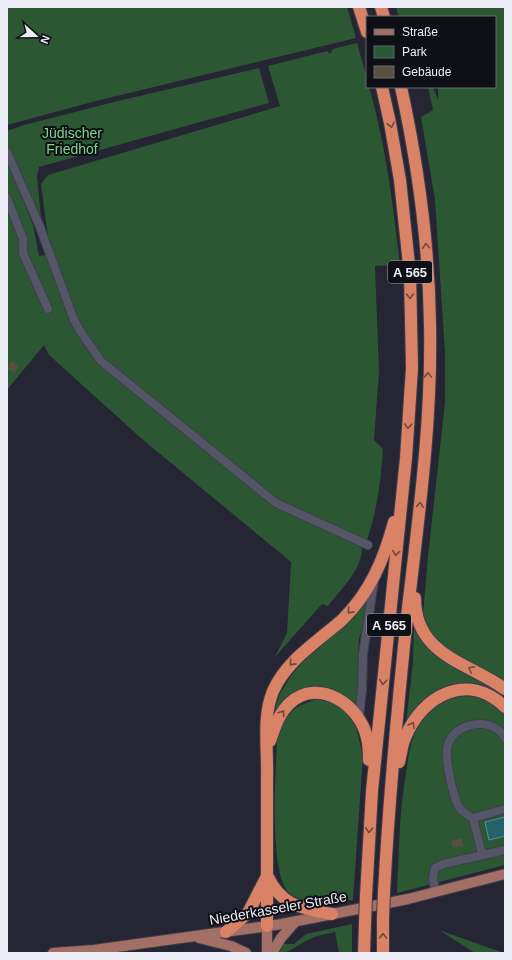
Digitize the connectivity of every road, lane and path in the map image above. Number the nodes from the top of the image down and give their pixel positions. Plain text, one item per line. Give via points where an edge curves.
1 (360, 7) edge
2 (366, 28) edge
3 (382, 88) edge
4 (401, 88) edge
5 (7, 152) edge
6 (7, 198) edge
7 (48, 309) dead end
8 (406, 458) junction
9 (368, 545) dead end
10 (414, 558) junction
11 (374, 576) junction
12 (505, 689) edge
13 (505, 707) edge
14 (359, 717) junction
15 (505, 738) edge
16 (268, 749) junction
17 (372, 791) junction
18 (505, 809) edge
19 (388, 816) junction
20 (473, 818) junction
21 (505, 850) edge
22 (482, 854) junction
23 (505, 874) edge
24 (267, 876) junction
25 (435, 892) junction
26 (332, 914) junction
27 (295, 922) junction
28 (267, 926) junction
29 (226, 932) junction
30 (191, 937) junction
31 (53, 953) edge
32 (246, 953) edge
33 (267, 953) edge
34 (272, 953) edge
35 (364, 953) edge
36 (383, 953) edge

1 - 2 highway
3 -> 8 highway, A 565 via 400,180 410,274 412,368
10 -> 4 highway, A 565 via 426,450 430,327 424,225
5 - 9 lane via 40,227 74,320 101,361 276,503
6 - 7 lane via 23,239 23,253
8 - 11 highway via 389,541
8 -> 17 highway, A 565
12 -> 10 highway via 447,657 428,639 419,624 415,609
10 - 19 highway, A 565
11 - 14 lane via 363,654
11 -> 16 highway via 361,598 342,619 298,656 273,691 266,716
19 -> 13 highway via 404,738 416,717 429,704 445,693 472,689 497,699
16 -> 14 highway via 276,722 283,710 290,703 308,694 335,696 351,707
14 - 17 highway via 367,738
15 - 20 lane via 498,730 484,724 470,725 457,732 448,744 446,758 457,803 461,811
16 - 24 highway
17 -> 35 highway, A 565, bridge
18 - 20 lane
36 -> 19 highway, A 565, bridge
20 - 22 lane
21 - 22 lane
22 - 25 lane via 435,868
23 - 25 main road, Niederkasseler Straße
24 - 26 highway via 273,888 296,907
24 - 28 highway
24 - 29 highway via 248,913
25 - 26 main road, Niederkasseler Straße
26 - 27 main road, Niederkasseler Straße
27 - 28 main road, Niederkasseler Straße
27 - 34 main road
28 - 29 main road, Niederkasseler Straße
28 - 33 main road
29 - 30 main road, Niederkasseler Straße
30 - 31 main road, Niederkasseler Straße
30 - 32 main road via 231,946

